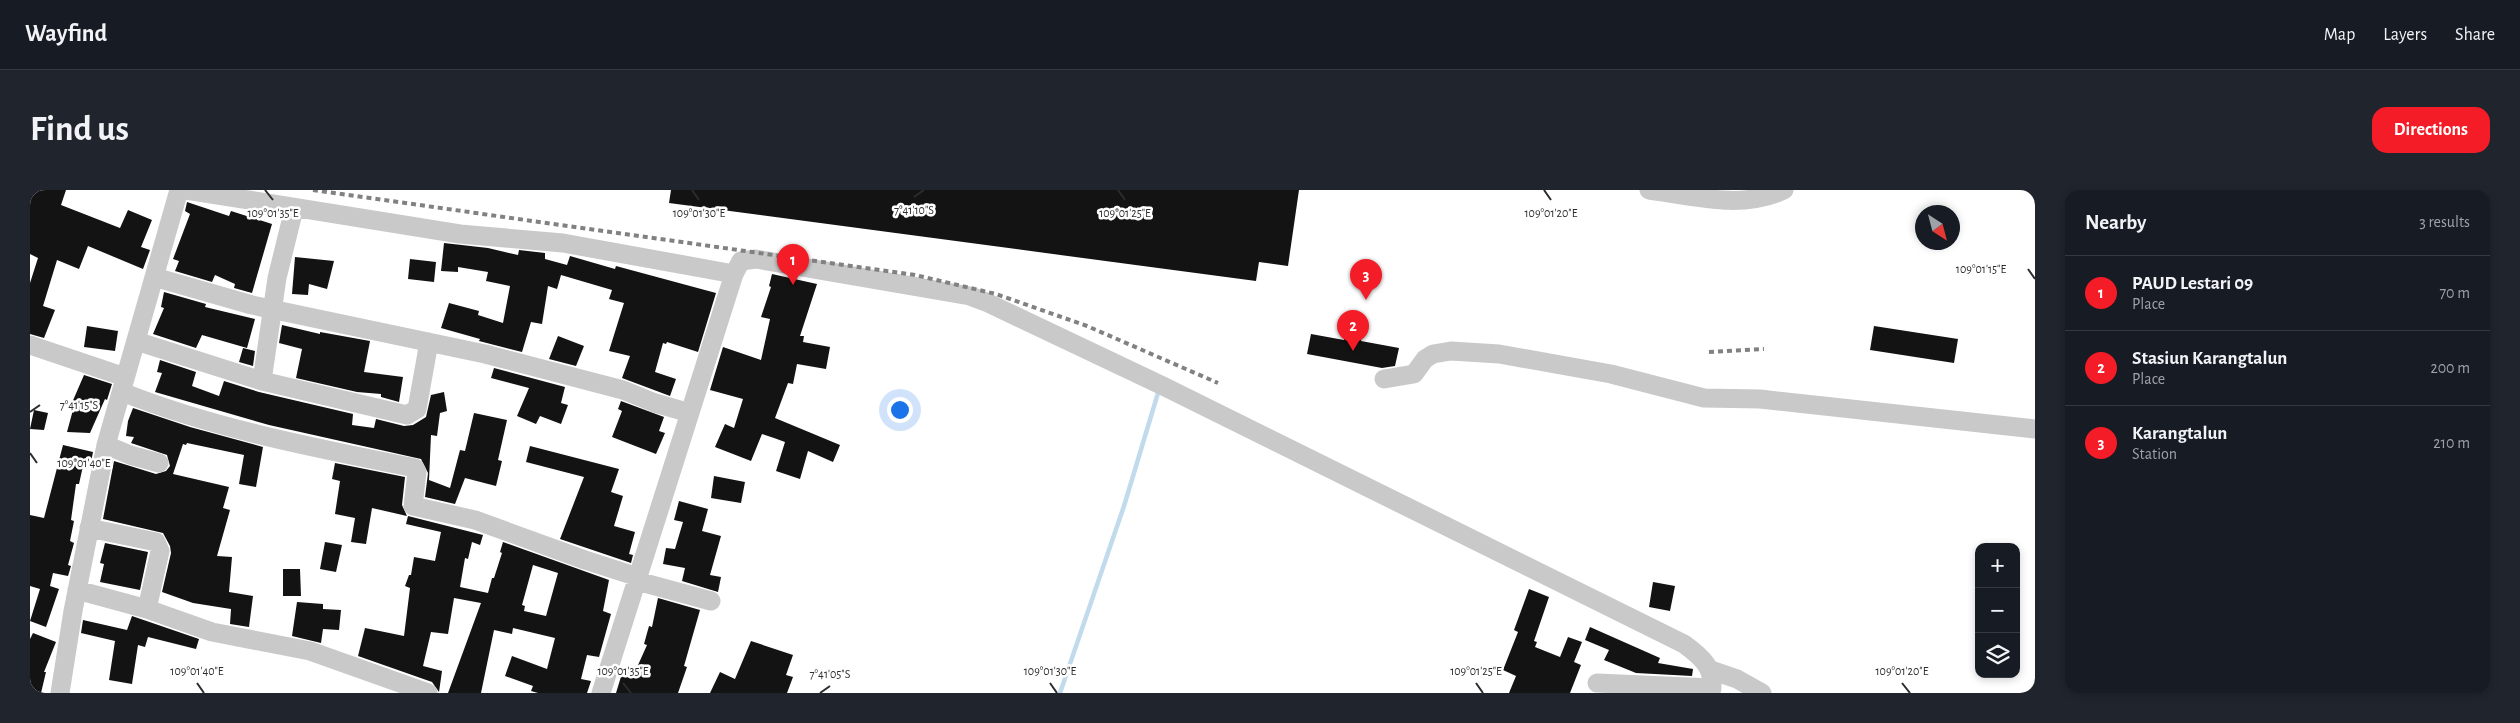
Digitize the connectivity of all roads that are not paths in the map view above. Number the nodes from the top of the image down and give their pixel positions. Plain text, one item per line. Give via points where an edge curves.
1 (179, 190) edge
2 (186, 190) edge
3 (1649, 190) edge
4 (1784, 190) edge
5 (294, 209) junction
6 (734, 274) junction
7 (154, 277) junction
8 (273, 308) junction
9 (136, 341) junction
10 (429, 342) junction
11 (30, 345) edge
12 (1384, 379) dead end
13 (262, 382) junction
14 (123, 385) junction
15 (690, 413) junction
16 (2035, 429) edge
17 (106, 445) junction
18 (159, 463) dead end
19 (89, 528) junction
20 (638, 579) junction
21 (77, 590) junction
22 (711, 600) dead end
23 (147, 609) junction
24 (1597, 683) dead end
25 (1711, 684) edge
26 (60, 693) edge
27 (428, 693) edge
28 (602, 693) edge
29 (1762, 693) edge

1 - 7 street
2 - 5 street
3 - 4 street via 1733,201 1753,200
5 - 6 street via 460,234 563,244
5 - 8 street
6 - 15 street
6 - 25 street via 741,261 756,259 970,296 986,302 1172,390 1684,644 1697,653
7 - 8 street via 243,303
7 - 9 street
8 - 10 street
8 - 13 street
9 - 13 street
9 - 14 street
10 - 13 street via 417,408 410,415
10 - 15 street via 623,390
11 - 14 street
12 - 16 street via 1414,374 1425,358 1433,354 1479,352 1611,374 1704,398 1769,400
14 - 17 street
14 - 20 street via 191,416 414,468 417,472 413,506 475,520
15 - 20 street
17 - 18 street
17 - 19 street
19 - 21 street
19 - 23 street via 156,542 160,551
20 - 22 street
20 - 28 street
21 - 23 street
21 - 26 street
23 - 27 street via 212,632 310,651
24 - 25 street
25 - 29 street via 1736,679

